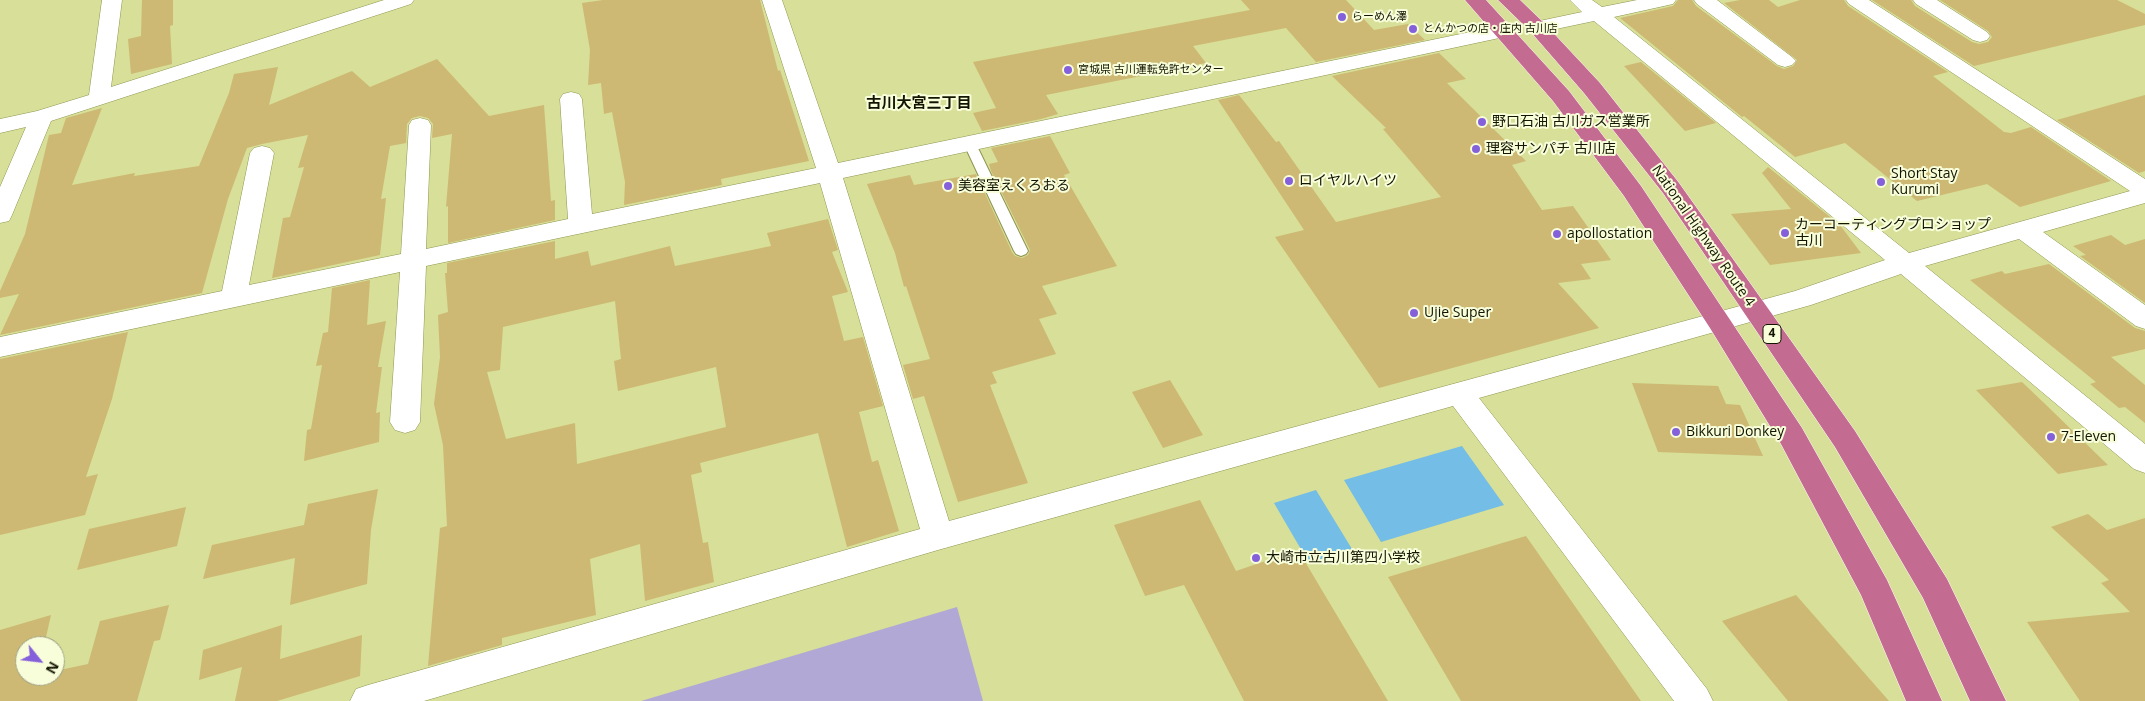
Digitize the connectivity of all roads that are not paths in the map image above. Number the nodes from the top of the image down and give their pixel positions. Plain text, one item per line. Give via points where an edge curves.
1 (112, 0) edge
2 (404, 0) edge
3 (772, 0) edge
4 (1475, 0) edge
5 (1508, 0) edge
6 (1666, 0) edge
7 (1704, 0) edge
8 (1856, 0) edge
9 (1923, 0) edge
10 (1588, 7) edge
11 (1537, 26) junction
12 (1504, 31) junction
13 (1980, 36) dead end
14 (1785, 61) dead end
15 (99, 99) junction
16 (571, 99) dead end
17 (42, 117) junction
18 (420, 125) dead end
19 (0, 126) edge
20 (969, 142) junction
21 (262, 153) dead end
22 (23, 162) junction
23 (0, 169) edge
24 (829, 172) junction
25 (2145, 190) edge
26 (2145, 195) edge
27 (0, 215) edge
28 (581, 224) junction
29 (2023, 230) junction
30 (1021, 252) dead end
31 (413, 260) junction
32 (1905, 263) junction
33 (234, 298) junction
34 (1756, 310) junction
35 (2145, 319) edge
36 (1719, 320) junction
37 (0, 347) edge
38 (1459, 393) junction
39 (405, 422) dead end
40 (2145, 461) edge
41 (938, 536) junction
42 (368, 701) edge
43 (1695, 701) edge
44 (1924, 701) edge
45 (1988, 701) edge

1 - 15 street
2 - 15 street
3 - 24 street
4 - 12 highway
5 - 11 highway, National Highway Route 4 / 4
6 - 10 street
7 - 14 street
8 - 25 street
9 - 13 street
10 - 11 street
10 - 32 street
11 - 34 highway, National Highway Route 4 / 4 via 1592,88 1671,188
12 - 20 street
12 - 36 highway via 1560,96 1633,191
15 - 17 street
16 - 28 street
17 - 19 street
17 - 22 street
18 - 31 street
20 - 24 street
20 - 30 lane
21 - 33 street
22 - 23 street
22 - 27 street
24 - 28 street
24 - 41 street
26 - 29 street
28 - 31 street
29 - 32 street
29 - 35 street
31 - 33 street
31 - 39 street
32 - 34 street
32 - 40 street
33 - 37 street
34 - 36 street
34 - 45 highway, National Highway Route 4 / 4 via 1845,439 1935,589
36 - 38 street
36 - 44 highway via 1792,436 1875,590
38 - 41 street
38 - 43 street
41 - 42 street

